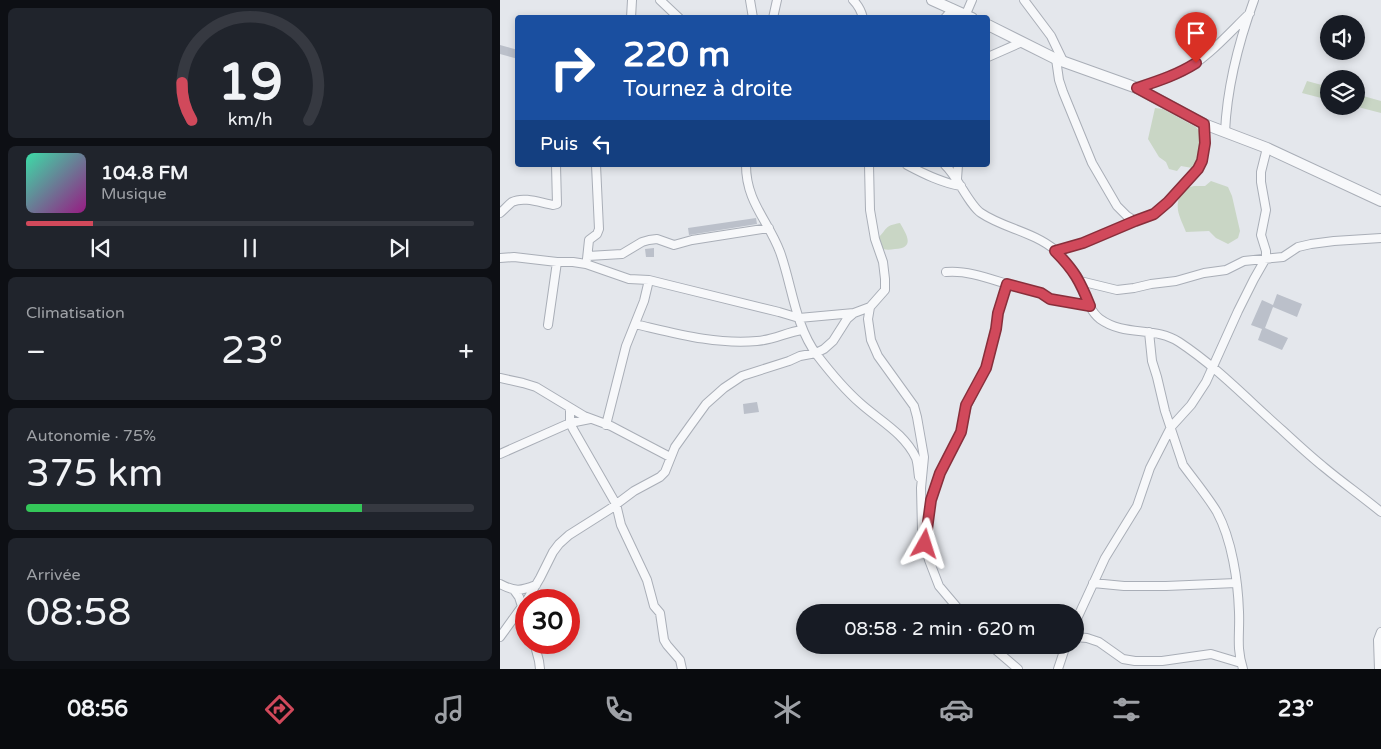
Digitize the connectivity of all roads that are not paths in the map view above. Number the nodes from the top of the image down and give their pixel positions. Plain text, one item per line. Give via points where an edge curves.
1 (632, 0) edge
2 (660, 0) edge
3 (750, 0) edge
4 (777, 0) edge
5 (853, 0) edge
6 (932, 0) edge
7 (972, 0) edge
8 (1024, 0) edge
9 (1254, 0) edge
10 (1250, 13) junction
11 (631, 15) edge
12 (676, 15) edge
13 (752, 15) edge
14 (774, 15) edge
15 (862, 15) edge
16 (948, 15) edge
17 (969, 15) edge
18 (990, 26) edge
19 (1022, 42) junction
20 (990, 56) edge
21 (1060, 60) junction
22 (1137, 88) junction
23 (1204, 124) junction
24 (1225, 132) junction
25 (1267, 148) junction
26 (556, 167) edge
27 (596, 167) edge
28 (746, 167) edge
29 (869, 167) edge
30 (911, 167) edge
31 (947, 167) edge
32 (958, 167) edge
33 (959, 182) junction
34 (1381, 201) edge
35 (500, 214) edge
36 (1135, 221) junction
37 (769, 228) junction
38 (1381, 238) edge
39 (1055, 251) junction
40 (588, 256) junction
41 (500, 258) edge
42 (1266, 258) junction
43 (557, 262) junction
44 (586, 264) junction
45 (946, 272) dead end
46 (649, 280) junction
47 (1080, 281) junction
48 (1007, 284) junction
49 (1090, 306) junction
50 (870, 307) junction
51 (854, 313) junction
52 (799, 318) junction
53 (635, 324) junction
54 (548, 325) dead end
55 (802, 330) junction
56 (1149, 332) junction
57 (816, 353) junction
58 (1212, 367) junction
59 (500, 378) edge
60 (570, 409) junction
61 (592, 418) junction
62 (570, 422) junction
63 (606, 424) junction
64 (1171, 427) junction
65 (500, 454) edge
66 (670, 457) junction
67 (922, 488) junction
68 (616, 504) junction
69 (1381, 512) edge
70 (925, 544) junction
71 (1093, 583) junction
72 (1236, 583) junction
73 (500, 584) edge
74 (536, 585) junction
75 (533, 589) edge
76 (514, 590) joint
77 (954, 604) edge
78 (1084, 604) edge
79 (515, 616) edge
80 (1381, 632) edge
81 (500, 637) edge
82 (1084, 638) edge
83 (537, 654) edge
84 (1000, 654) edge
85 (1063, 654) edge
86 (1140, 661) junction
87 (1242, 666) edge
88 (540, 669) edge
89 (682, 669) edge
90 (1018, 669) edge
91 (1058, 669) edge
92 (1137, 669) edge
93 (1379, 669) edge

1 - 11 street
2 - 12 street
3 - 13 street
4 - 14 street
5 - 15 street
6 - 16 street
7 - 17 street
8 - 21 street via 1051,36
9 - 10 street
10 - 22 street via 1196,63 1182,72
10 - 24 street via 1231,83
18 - 19 street
19 - 20 street
19 - 21 street
21 - 22 street
21 - 36 street via 1059,80 1092,164 1117,206
22 - 23 street
23 - 24 street
23 - 36 street via 1205,143 1198,169 1154,214
24 - 25 street
25 - 34 street
25 - 42 street via 1261,172 1266,210 1261,235
26 - 35 street via 557,204 519,200 512,202
27 - 40 street via 599,229 589,240
28 - 37 street via 749,192
29 - 50 street via 870,210 885,279 885,290
30 - 33 street via 953,185
31 - 33 street
32 - 33 street
33 - 39 street via 979,212
36 - 39 street
37 - 40 street via 674,245 657,239 649,240 622,254
37 - 52 street via 780,252
38 - 42 street via 1311,244 1298,247 1283,257
39 - 47 street
40 - 44 street
41 - 43 street
42 - 47 street via 1244,261 1226,270 1134,288 1117,290
42 - 58 street
43 - 44 street
43 - 54 street
44 - 46 street via 628,279
45 - 48 street via 984,276
46 - 52 street
46 - 53 street
47 - 49 street
48 - 49 street via 1041,293 1050,299
48 - 70 street via 986,368 966,405 961,432 940,473 931,500
49 - 56 street via 1099,318 1111,325 1129,331
50 - 51 street
50 - 67 street via 871,340 878,356 911,402 917,417 924,457
51 - 52 street
51 - 57 street via 833,340
52 - 55 street
53 - 55 street via 697,338 740,342 765,340
53 - 63 street via 626,346
55 - 57 street
56 - 58 street via 1169,336
56 - 64 street via 1152,361
57 - 66 street via 736,380 706,404
57 - 67 street via 860,404 907,443 916,460
58 - 64 street via 1191,405
58 - 69 street via 1325,468
59 - 60 street via 536,387
60 - 61 street
60 - 62 street
61 - 62 street
61 - 63 street
62 - 65 street
62 - 68 street
63 - 66 street
64 - 71 street via 1150,468 1137,506
64 - 72 street via 1184,465 1217,512 1229,543
66 - 68 street via 660,477 634,490
67 - 70 street
68 - 74 street via 559,544
68 - 89 street via 621,525 647,580 654,606 660,613 664,640 680,660
70 - 77 street via 939,586
71 - 72 street via 1124,586
71 - 78 street
72 - 87 street
73 - 76 street
74 - 75 street
74 - 76 street
79 - 81 street
80 - 93 street via 1378,640
82 - 86 street via 1099,642 1123,658
83 - 88 street
84 - 90 street
85 - 91 street
86 - 87 street via 1211,654
86 - 92 street

